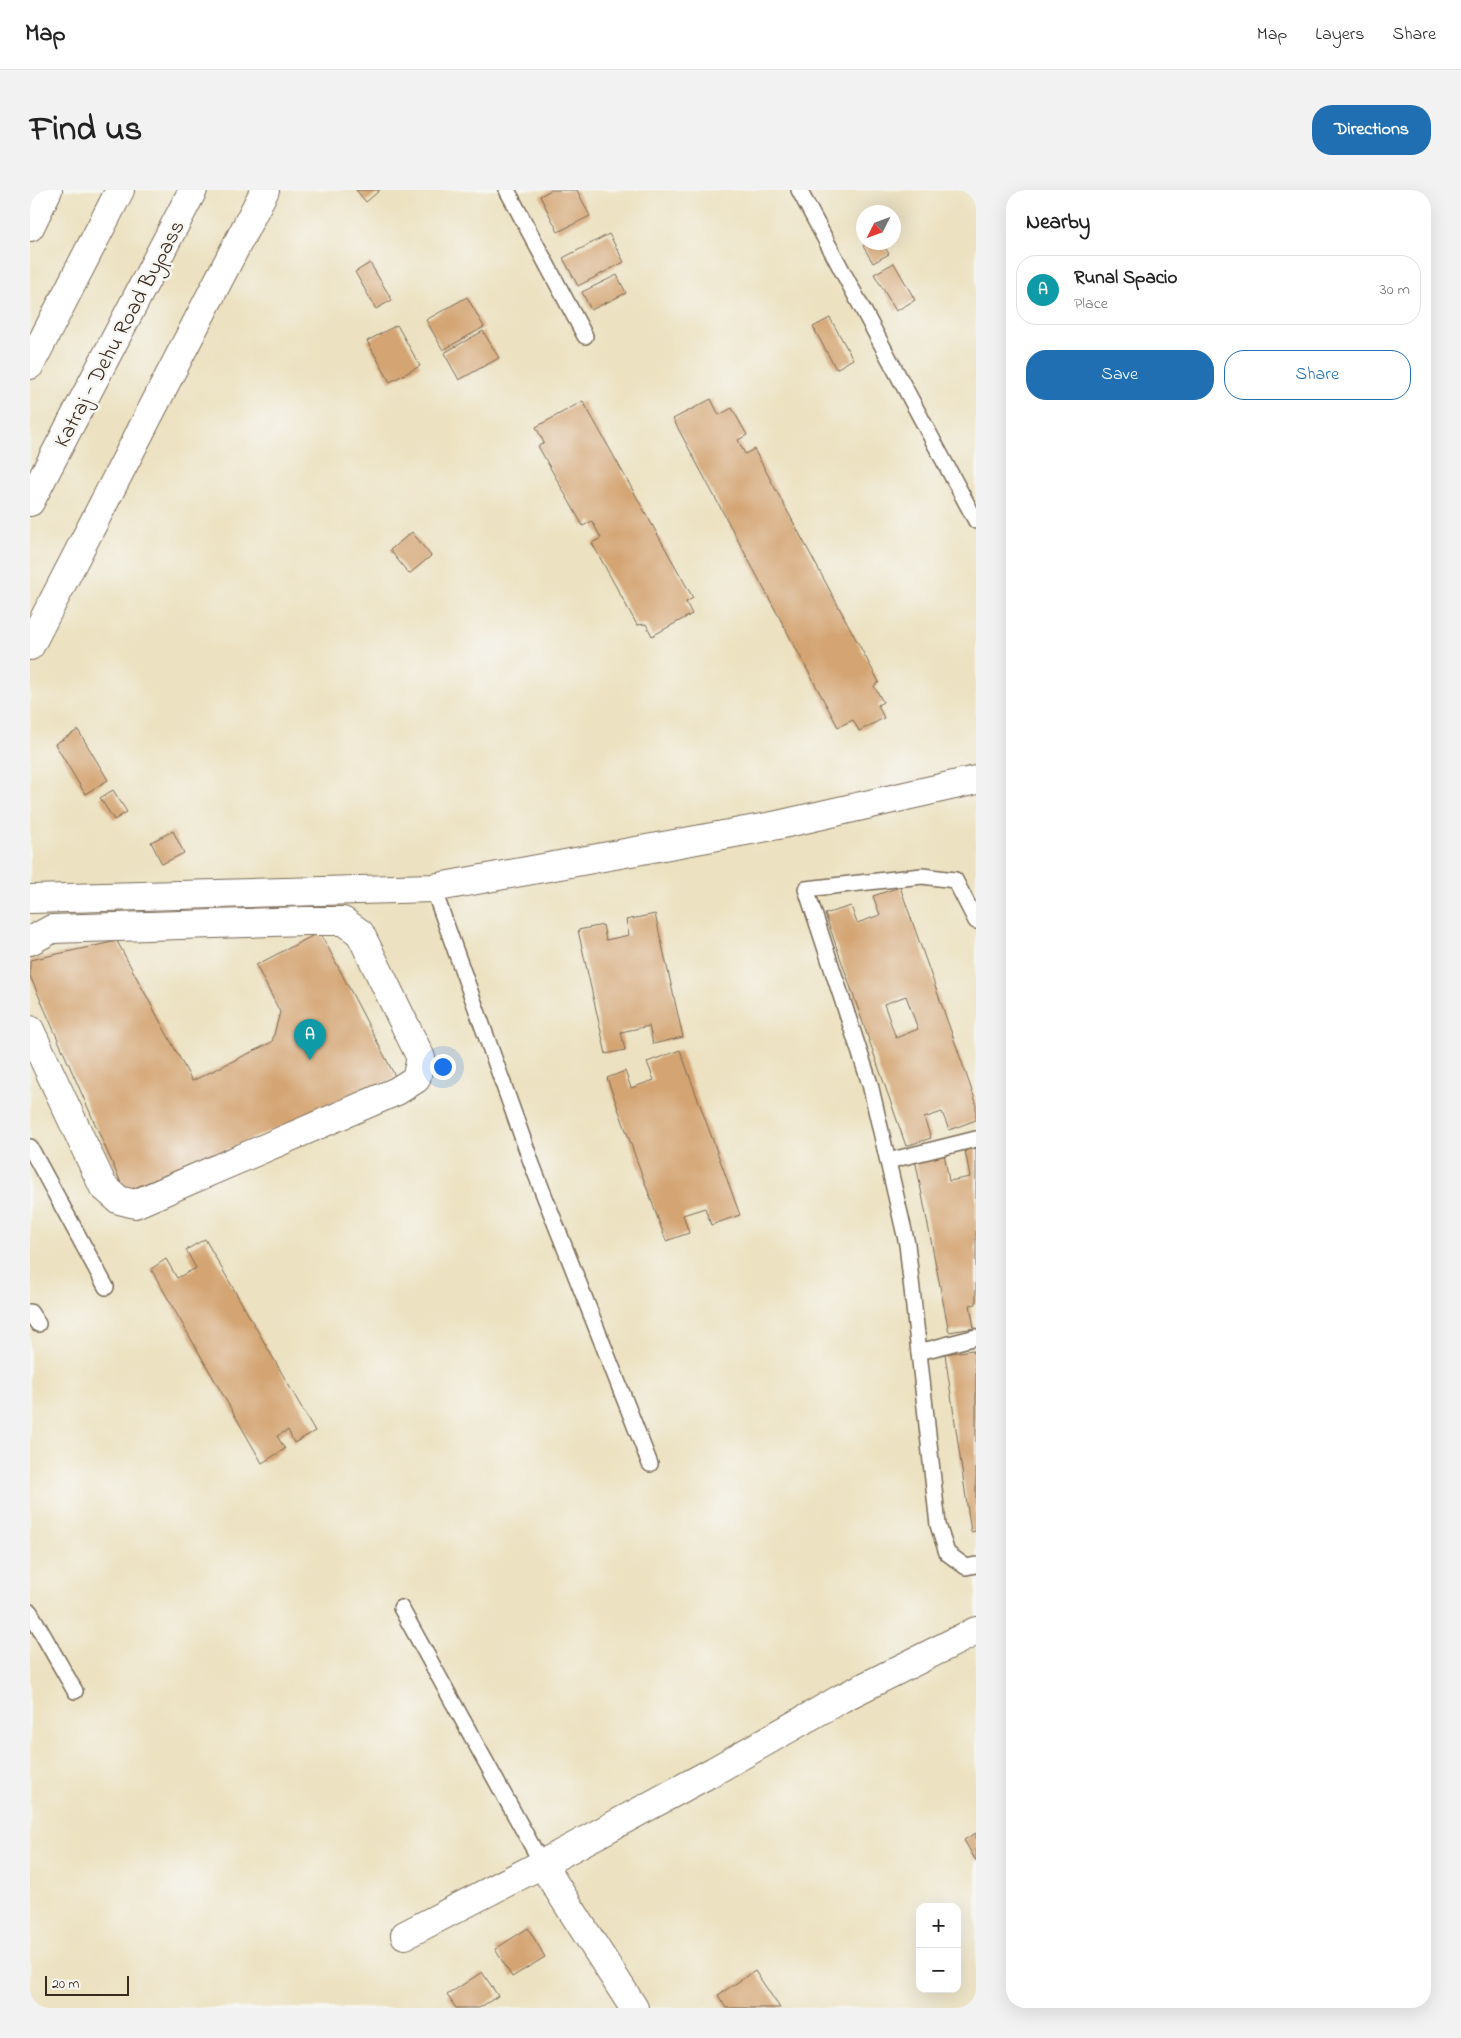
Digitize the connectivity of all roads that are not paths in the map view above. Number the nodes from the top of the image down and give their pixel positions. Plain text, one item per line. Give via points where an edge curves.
1 (48, 190) edge
2 (100, 190) edge
3 (120, 190) edge
4 (192, 190) edge
5 (266, 190) edge
6 (506, 190) edge
7 (799, 190) edge
8 (102, 226) junction
9 (30, 227) edge
10 (585, 336) dead end
11 (30, 365) edge
12 (30, 502) edge
13 (976, 521) edge
14 (30, 646) edge
15 (976, 780) edge
16 (432, 888) junction
17 (30, 899) edge
18 (976, 921) edge
19 (30, 941) edge
20 (30, 1030) edge
21 (976, 1139) edge
22 (30, 1147) edge
23 (888, 1161) junction
24 (106, 1287) dead end
25 (976, 1337) edge
26 (919, 1352) junction
27 (650, 1464) dead end
28 (976, 1565) edge
29 (401, 1608) dead end
30 (30, 1612) edge
31 (976, 1631) edge
32 (75, 1691) dead end
33 (542, 1864) junction
34 (405, 1935) dead end
35 (634, 2008) edge

1 - 9 main road
2 - 8 main road
3 - 8 main road
4 - 12 main road, Katraj - Dehu Road Bypass
5 - 14 main road
6 - 10 lane
7 - 13 lane
8 - 11 main road
15 - 16 main road via 778,825
16 - 17 main road
16 - 27 lane via 533,1167
18 - 23 lane via 955,880 922,876 806,889 870,1084
19 - 20 main road via 52,929 342,921 360,933 420,1058 416,1079 396,1090 135,1204 119,1200 103,1186
21 - 23 lane
22 - 24 lane
23 - 26 lane via 907,1244
25 - 26 lane
26 - 28 lane via 938,1525 947,1553 966,1567
29 - 33 lane
30 - 32 lane
31 - 33 main road via 842,1698
33 - 34 main road
33 - 35 main road

